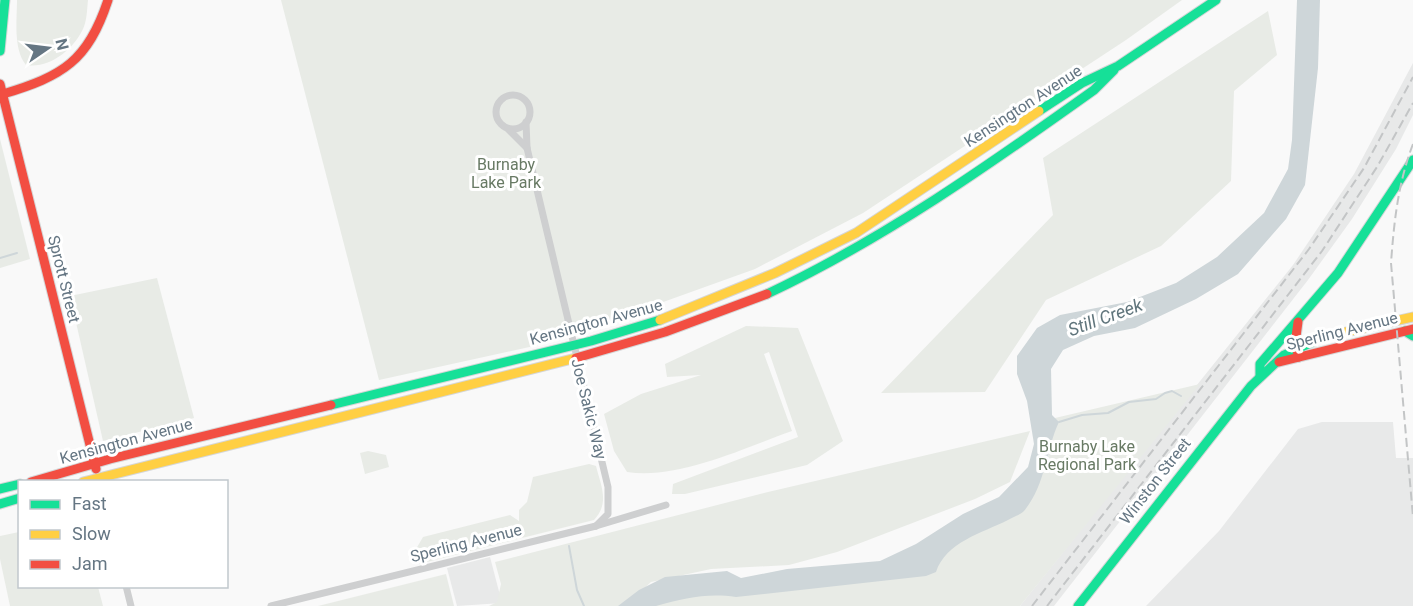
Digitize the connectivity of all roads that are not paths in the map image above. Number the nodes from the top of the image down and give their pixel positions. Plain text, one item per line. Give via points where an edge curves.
1 (5, 0) edge
2 (108, 0) edge
3 (1216, 0) edge
4 (0, 51) edge
5 (1118, 66) junction
6 (0, 84) edge
7 (3, 94) junction
8 (526, 122) junction
9 (508, 128) junction
10 (527, 148) junction
11 (1413, 160) edge
12 (1413, 316) edge
13 (1298, 322) junction
14 (1410, 332) edge
15 (573, 346) junction
16 (1298, 353) junction
17 (576, 359) junction
18 (1260, 377) junction
19 (95, 464) junction
20 (38, 480) edge
21 (99, 480) edge
22 (18, 484) edge
23 (0, 489) edge
24 (18, 499) edge
25 (0, 504) edge
26 (666, 505) dead end
27 (596, 526) junction
28 (126, 588) edge
29 (131, 606) edge
30 (271, 606) edge
31 (1078, 606) edge

1 - 4 main road
2 - 7 main road via 94,34 70,67 50,80
3 - 5 main road, Kensington Avenue
5 - 15 main road, Kensington Avenue via 1082,83 855,233 681,314
5 - 17 main road, Kensington Avenue via 1094,90 952,191 864,245 767,294 678,329
6 - 7 main road, Sprott Street
7 - 19 main road, Sprott Street
8 - 9 street via 518,128
8 - 9 street, Joe Sakic Way via 530,115 528,104 519,96 508,96 499,102 496,113 500,123
8 - 10 street, Joe Sakic Way
9 - 10 street, Joe Sakic Way
10 - 15 street, Joe Sakic Way
11 - 13 main road via 1338,273
12 - 16 main road, Sperling Avenue via 1324,338
13 - 16 main road
13 - 18 main road via 1260,364
14 - 16 main road, Sperling Avenue
15 - 17 street, Joe Sakic Way
15 - 19 main road, Kensington Avenue
16 - 18 main road, Sperling Avenue
17 - 21 main road, Kensington Avenue
17 - 27 street, Joe Sakic Way via 608,487 608,514
18 - 31 main road, Winston Street
19 - 20 main road, Kensington Avenue
19 - 21 main road, Sprott Street
22 - 23 main road
24 - 25 main road
26 - 27 street, Sperling Avenue
27 - 30 street, Sperling Avenue
28 - 29 street

